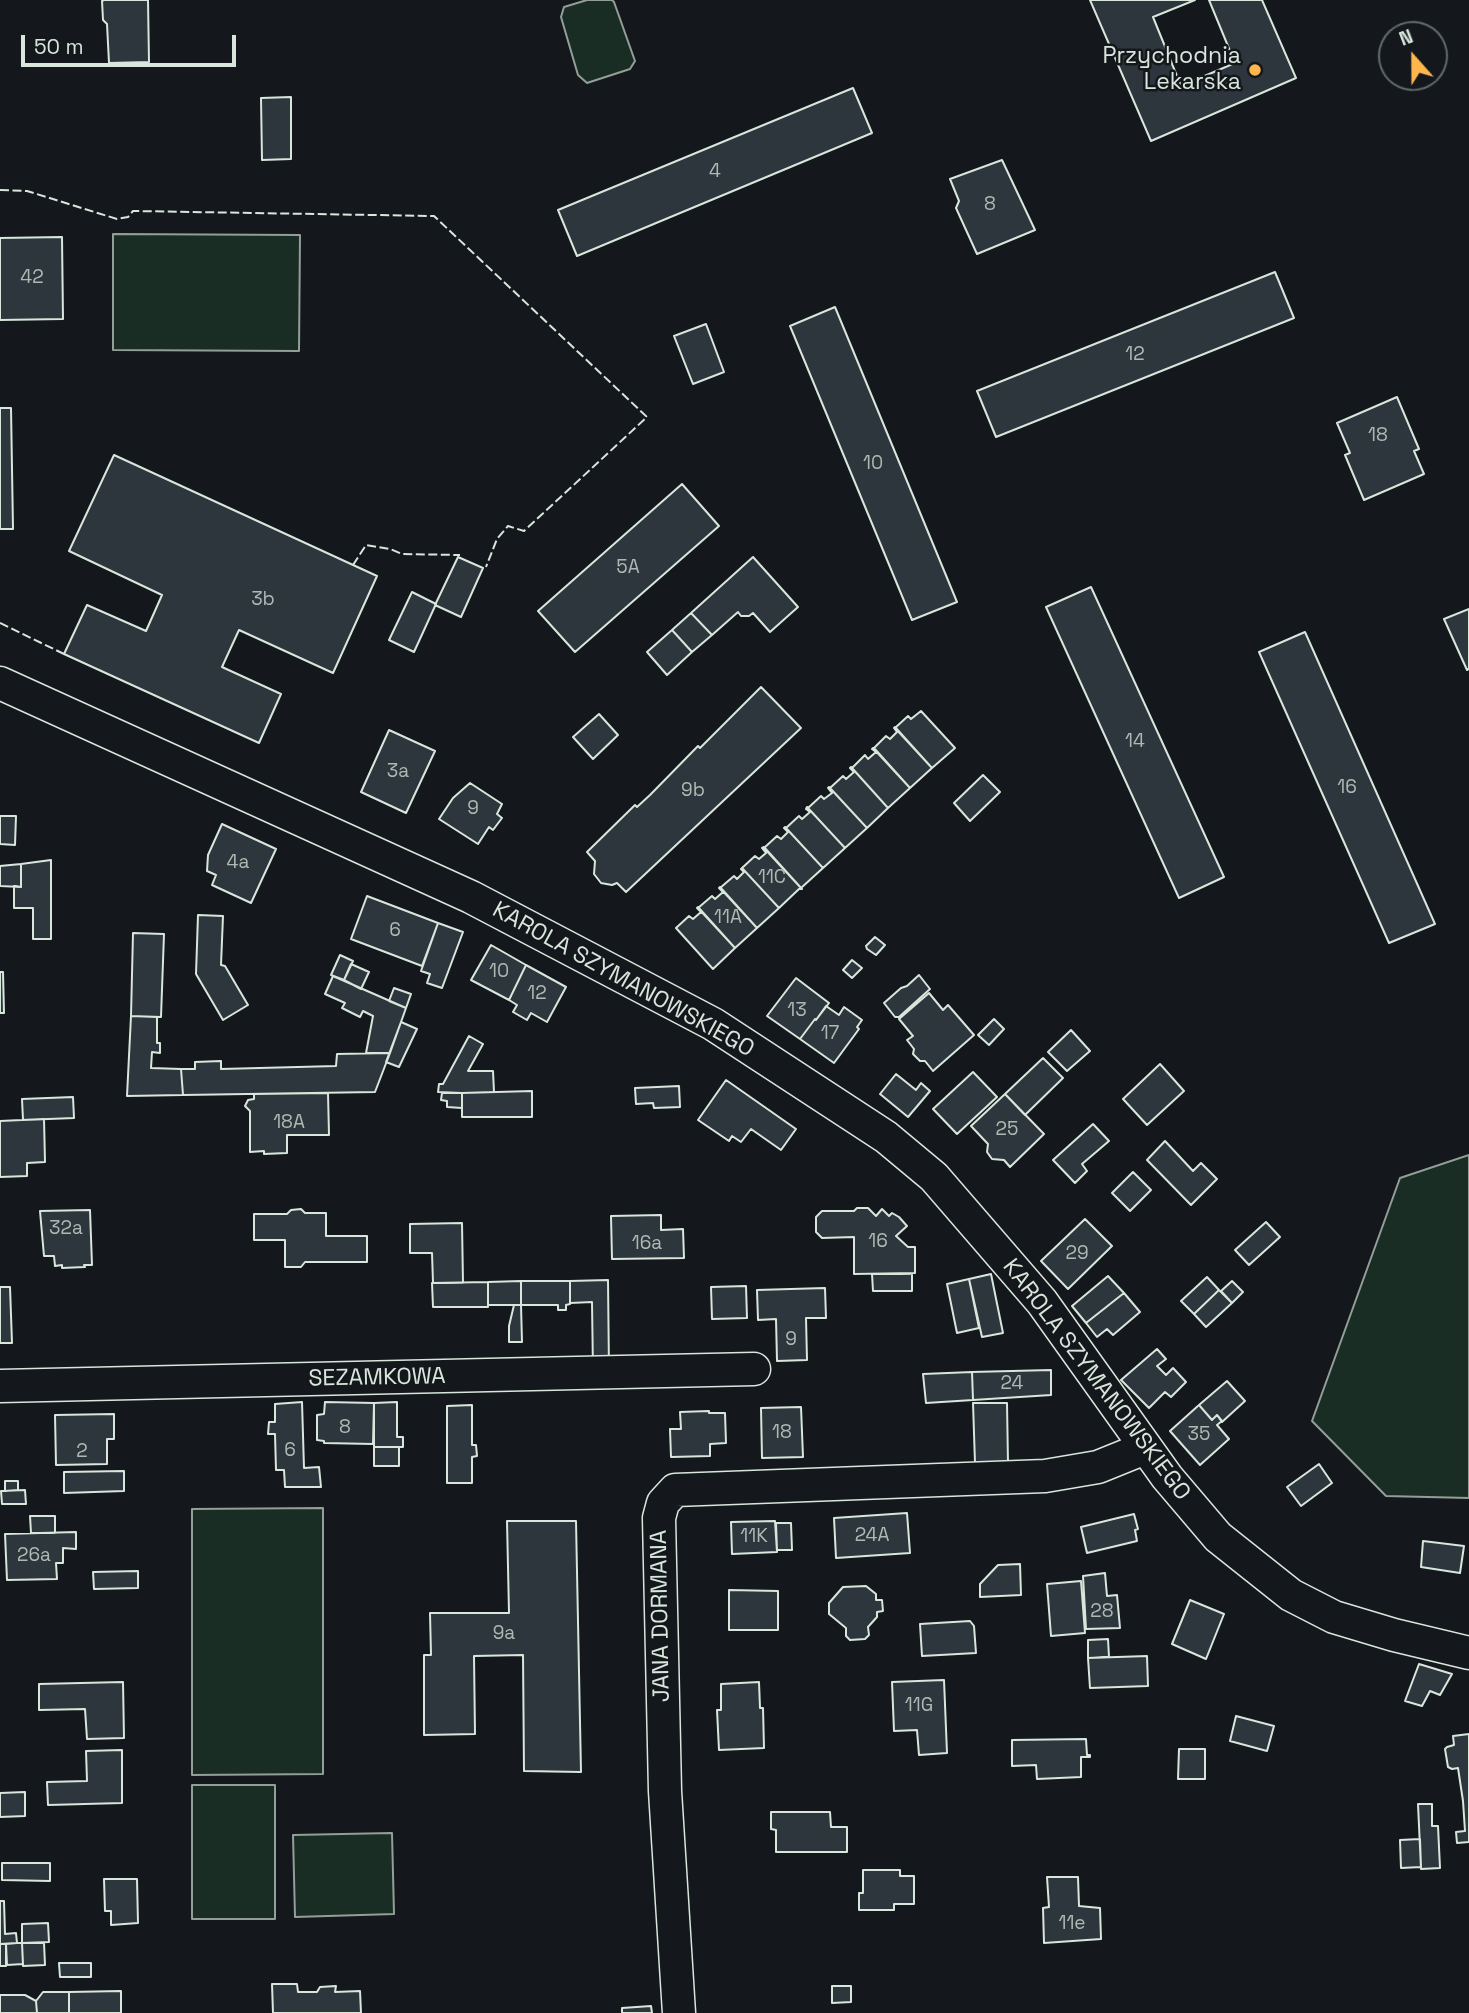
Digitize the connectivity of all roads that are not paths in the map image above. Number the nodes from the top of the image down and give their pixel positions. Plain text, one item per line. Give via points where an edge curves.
1 (0, 684) edge
2 (754, 1369) dead end
3 (0, 1386) edge
4 (1145, 1448) junction
5 (1469, 1653) edge
6 (679, 2013) edge

1 - 4 street, KAROLA SZYMANOWSKIEGO via 471,897 713,1024 886,1137 934,1177 1042,1302
2 - 3 street, SEZAMKOWA
4 - 5 street, KAROLA SZYMANOWSKIEGO via 1218,1537 1291,1595 1334,1617
4 - 6 street, JANA DORMANA via 1098,1468 1045,1476 675,1490 663,1503 659,1518 665,1791

